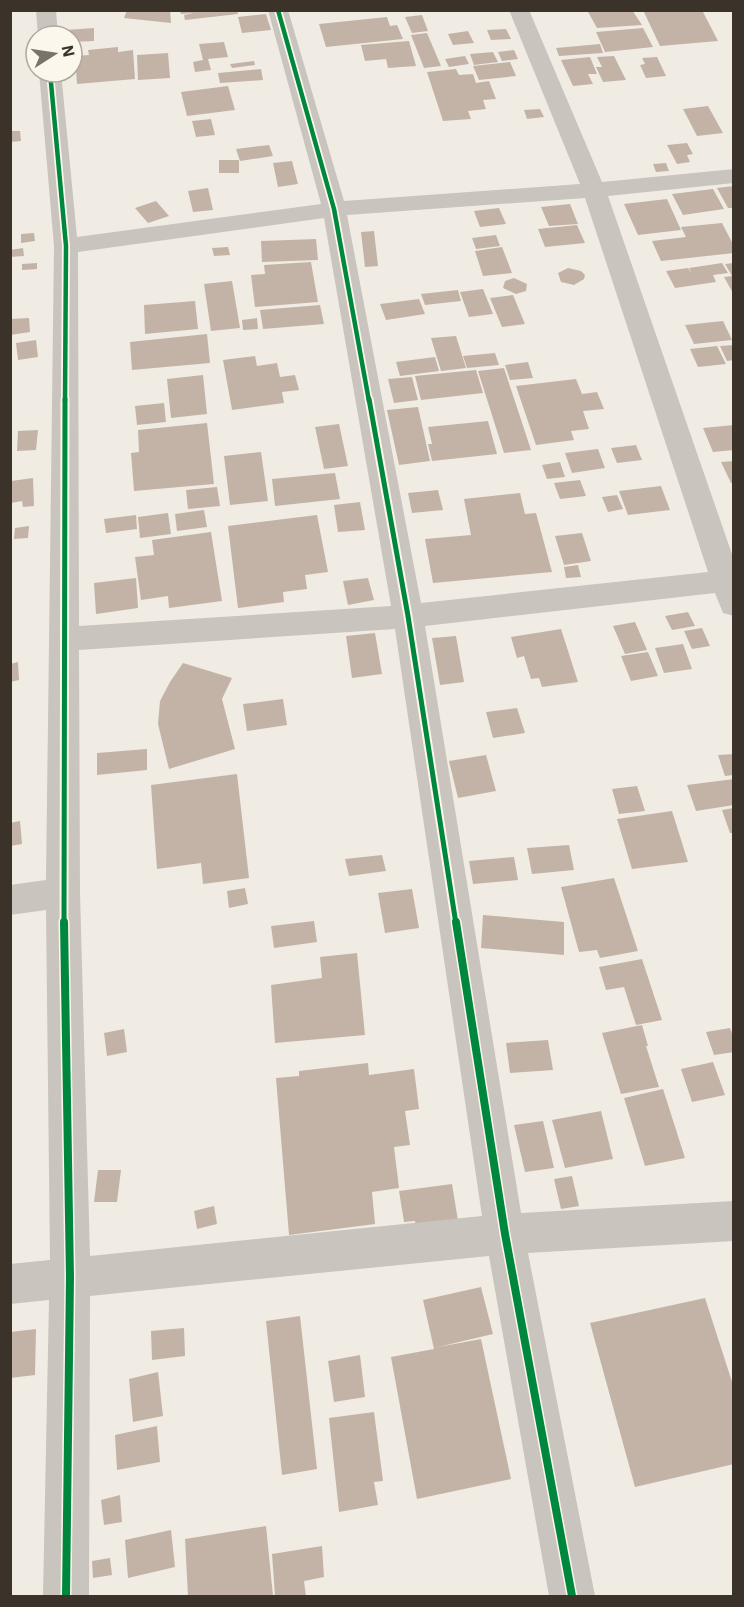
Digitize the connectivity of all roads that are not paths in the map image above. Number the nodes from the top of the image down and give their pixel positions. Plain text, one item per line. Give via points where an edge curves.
1 (278, 10) edge
2 (519, 10) edge
3 (51, 84) edge
4 (734, 176) edge
5 (594, 190) junction
6 (334, 209) junction
7 (66, 246) junction
8 (731, 589) edge
9 (408, 616) junction
10 (64, 639) junction
11 (63, 893) junction
12 (10, 900) edge
13 (734, 1221) edge
14 (505, 1234) junction
15 (70, 1277) junction
16 (10, 1284) edge
17 (66, 1596) edge
18 (572, 1596) edge

1 - 6 street
2 - 5 street
3 - 7 street
4 - 5 street
5 - 6 street
5 - 8 street
6 - 7 street
6 - 9 street
7 - 10 street
8 - 9 street
9 - 10 street
9 - 14 street
10 - 11 street
11 - 12 street
11 - 15 street
13 - 14 street
14 - 15 street
14 - 18 street
15 - 16 street
15 - 17 street

